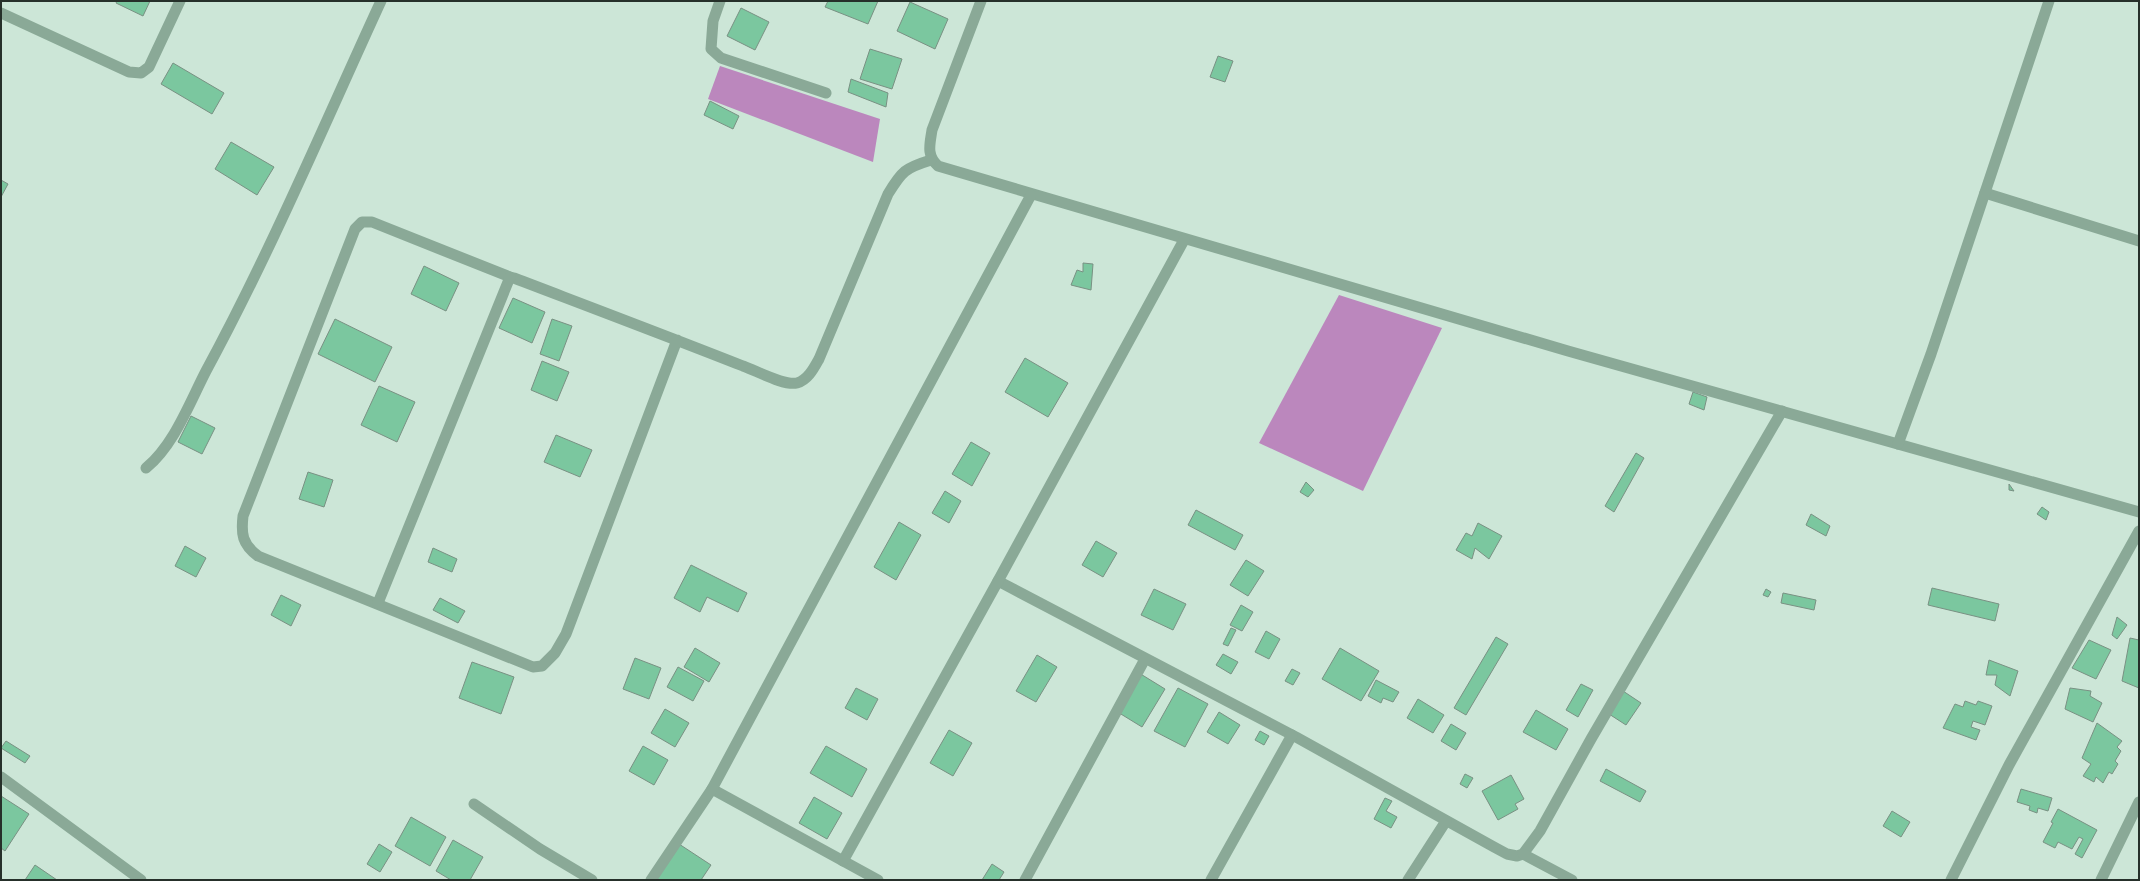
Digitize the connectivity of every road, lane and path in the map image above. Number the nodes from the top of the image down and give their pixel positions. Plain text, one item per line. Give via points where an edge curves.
1 (180, 1) edge
2 (380, 1) edge
3 (720, 1) edge
4 (981, 1) edge
5 (2049, 1) edge
6 (1, 13) edge
7 (826, 92) dead end
8 (931, 160) junction
9 (1985, 193) junction
10 (1031, 195) junction
11 (1184, 240) junction
12 (2139, 241) edge
13 (510, 277) junction
14 (677, 340) junction
15 (1782, 411) junction
16 (1898, 444) junction
17 (146, 468) dead end
18 (2139, 512) edge
19 (2139, 531) edge
20 (998, 581) junction
21 (378, 604) junction
22 (1145, 659) junction
23 (1292, 735) junction
24 (1, 777) edge
25 (712, 789) junction
26 (2139, 802) edge
27 (474, 804) dead end
28 (1446, 821) junction
29 (1523, 854) junction
30 (843, 861) junction
31 (141, 880) edge
32 (592, 880) edge
33 (651, 880) edge
34 (878, 880) edge
35 (1025, 880) edge
36 (1211, 880) edge
37 (1408, 880) edge
38 (1572, 880) edge
39 (1951, 880) edge
40 (2100, 880) edge

1 - 6 street via 149,67 141,73 129,72
2 - 17 street via 235,319 176,428 161,452
3 - 7 street via 713,21 710,49 721,58
4 - 8 street via 932,130 928,151
5 - 9 street
8 - 10 street via 938,166 954,172
8 - 14 street via 910,167 899,177 888,194 821,354 805,379 797,383 786,383
9 - 12 street
9 - 16 street
10 - 11 street
10 - 25 street
11 - 15 street
11 - 20 street
13 - 14 street
13 - 21 street
13 - 21 street via 372,222 362,222 355,229 243,516 241,533 258,556
14 - 21 street via 566,634 550,660 542,666 533,667
15 - 16 street
15 - 29 street via 1540,831
16 - 18 street
19 - 39 street via 2009,765
20 - 22 street
20 - 30 street
22 - 23 street
22 - 35 street
23 - 28 street
23 - 36 street
24 - 31 street
25 - 30 street
25 - 33 street
26 - 40 street
27 - 32 street via 534,846
28 - 29 street via 1507,854
28 - 37 street
29 - 38 street
30 - 34 street

